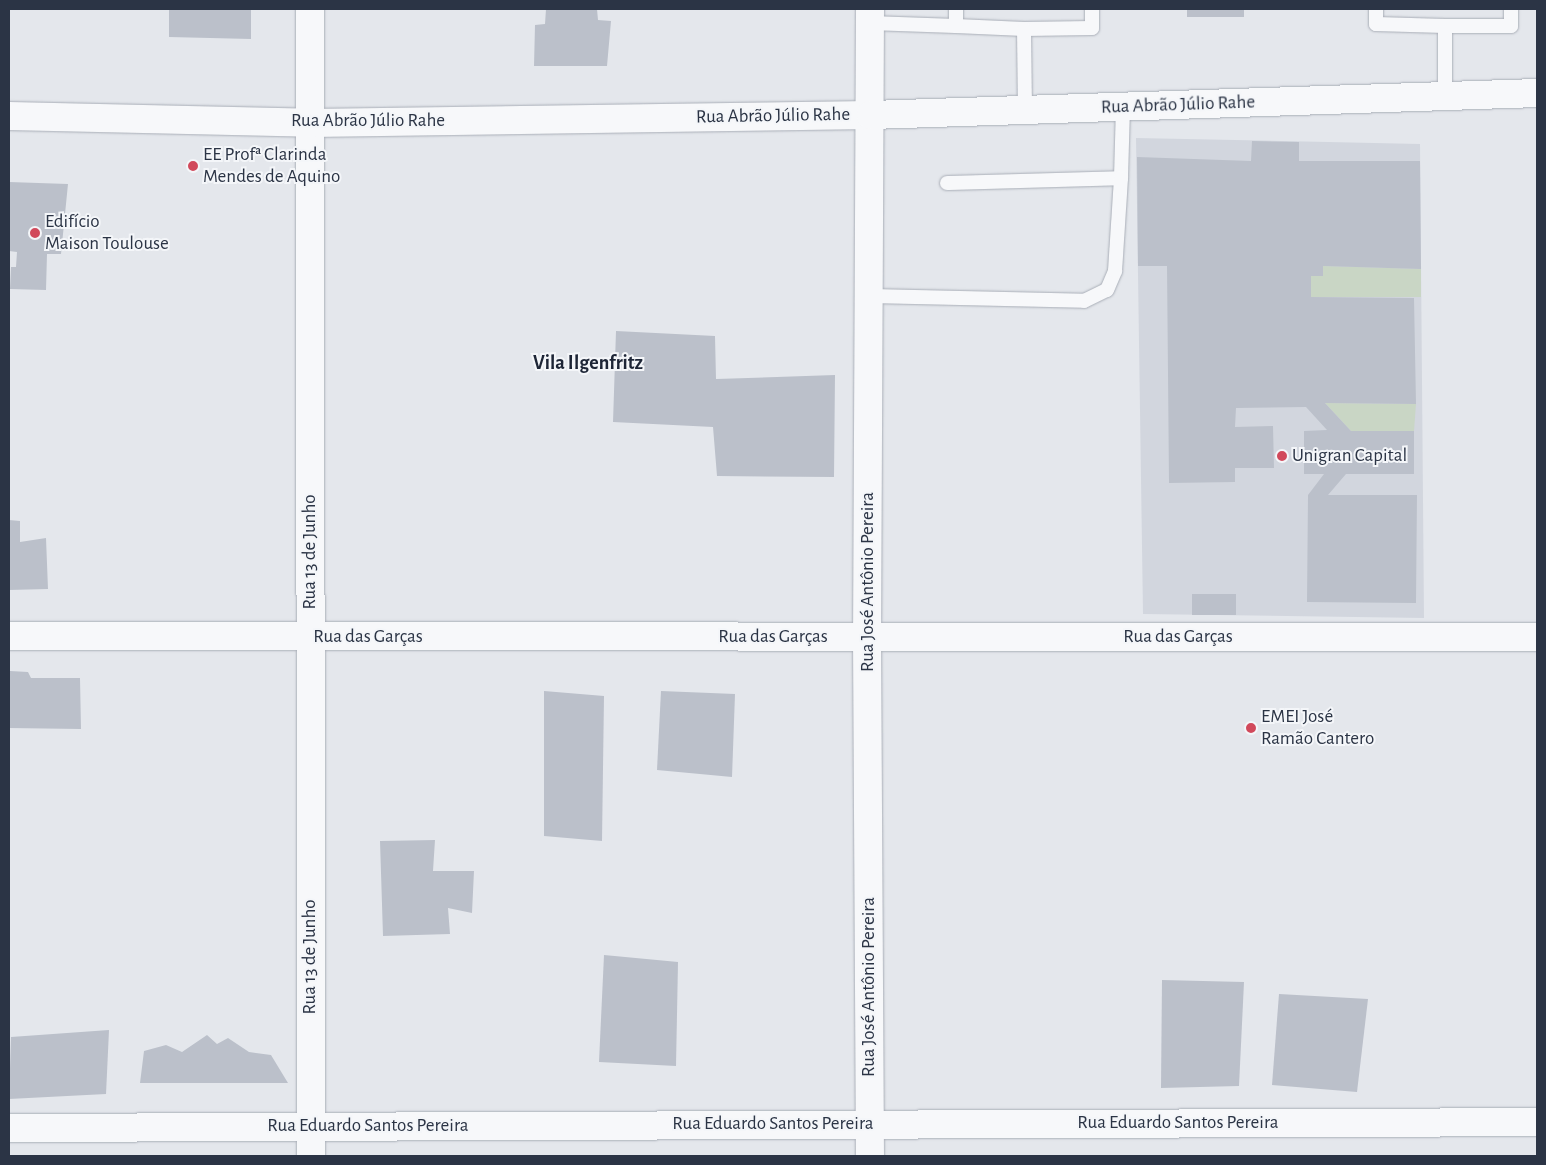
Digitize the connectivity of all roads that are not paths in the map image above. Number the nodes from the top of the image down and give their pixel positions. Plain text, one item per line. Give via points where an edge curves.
1 (310, 9) edge
2 (956, 9) edge
3 (1092, 9) edge
4 (1376, 9) edge
5 (1511, 9) edge
6 (870, 16) edge
7 (956, 26) junction
8 (1444, 26) junction
9 (1024, 29) junction
10 (1537, 93) edge
11 (1445, 96) junction
12 (1123, 106) junction
13 (1025, 110) junction
14 (871, 115) junction
15 (9, 116) edge
16 (311, 122) junction
17 (1120, 178) junction
18 (947, 183) dead end
19 (870, 296) junction
20 (9, 636) edge
21 (309, 636) junction
22 (867, 637) junction
23 (1537, 637) edge
24 (1537, 1122) edge
25 (870, 1123) junction
26 (310, 1126) junction
27 (9, 1128) edge
28 (311, 1156) edge
29 (870, 1156) edge

1 - 16 street, Rua 13 de Junho
2 - 7 lane
3 - 9 lane via 1092,28
4 - 8 lane via 1376,24
5 - 8 lane via 1511,26
6 - 7 lane
6 - 14 street, Rua José Antônio Pereira
7 - 9 lane
8 - 11 lane
9 - 13 lane
10 - 11 street, Rua Abrão Júlio Rahe
11 - 12 street, Rua Abrão Júlio Rahe
12 - 13 street, Rua Abrão Júlio Rahe
12 - 17 lane
13 - 14 street, Rua Abrão Júlio Rahe
14 - 16 street, Rua Abrão Júlio Rahe
14 - 19 street, Rua José Antônio Pereira
15 - 16 street, Rua Abrão Júlio Rahe
16 - 21 street, Rua 13 de Junho
17 - 18 lane
17 - 19 lane via 1115,270 1107,290 1084,301
19 - 22 street, Rua José Antônio Pereira
20 - 21 street, Rua das Garças
21 - 22 street, Rua das Garças
21 - 26 street, Rua 13 de Junho
22 - 23 street, Rua das Garças
22 - 25 street, Rua José Antônio Pereira
24 - 25 street, Rua Eduardo Santos Pereira
25 - 26 street, Rua Eduardo Santos Pereira
25 - 29 street, Rua José Antônio Pereira
26 - 27 street, Rua Eduardo Santos Pereira
26 - 28 street, Rua 13 de Junho

